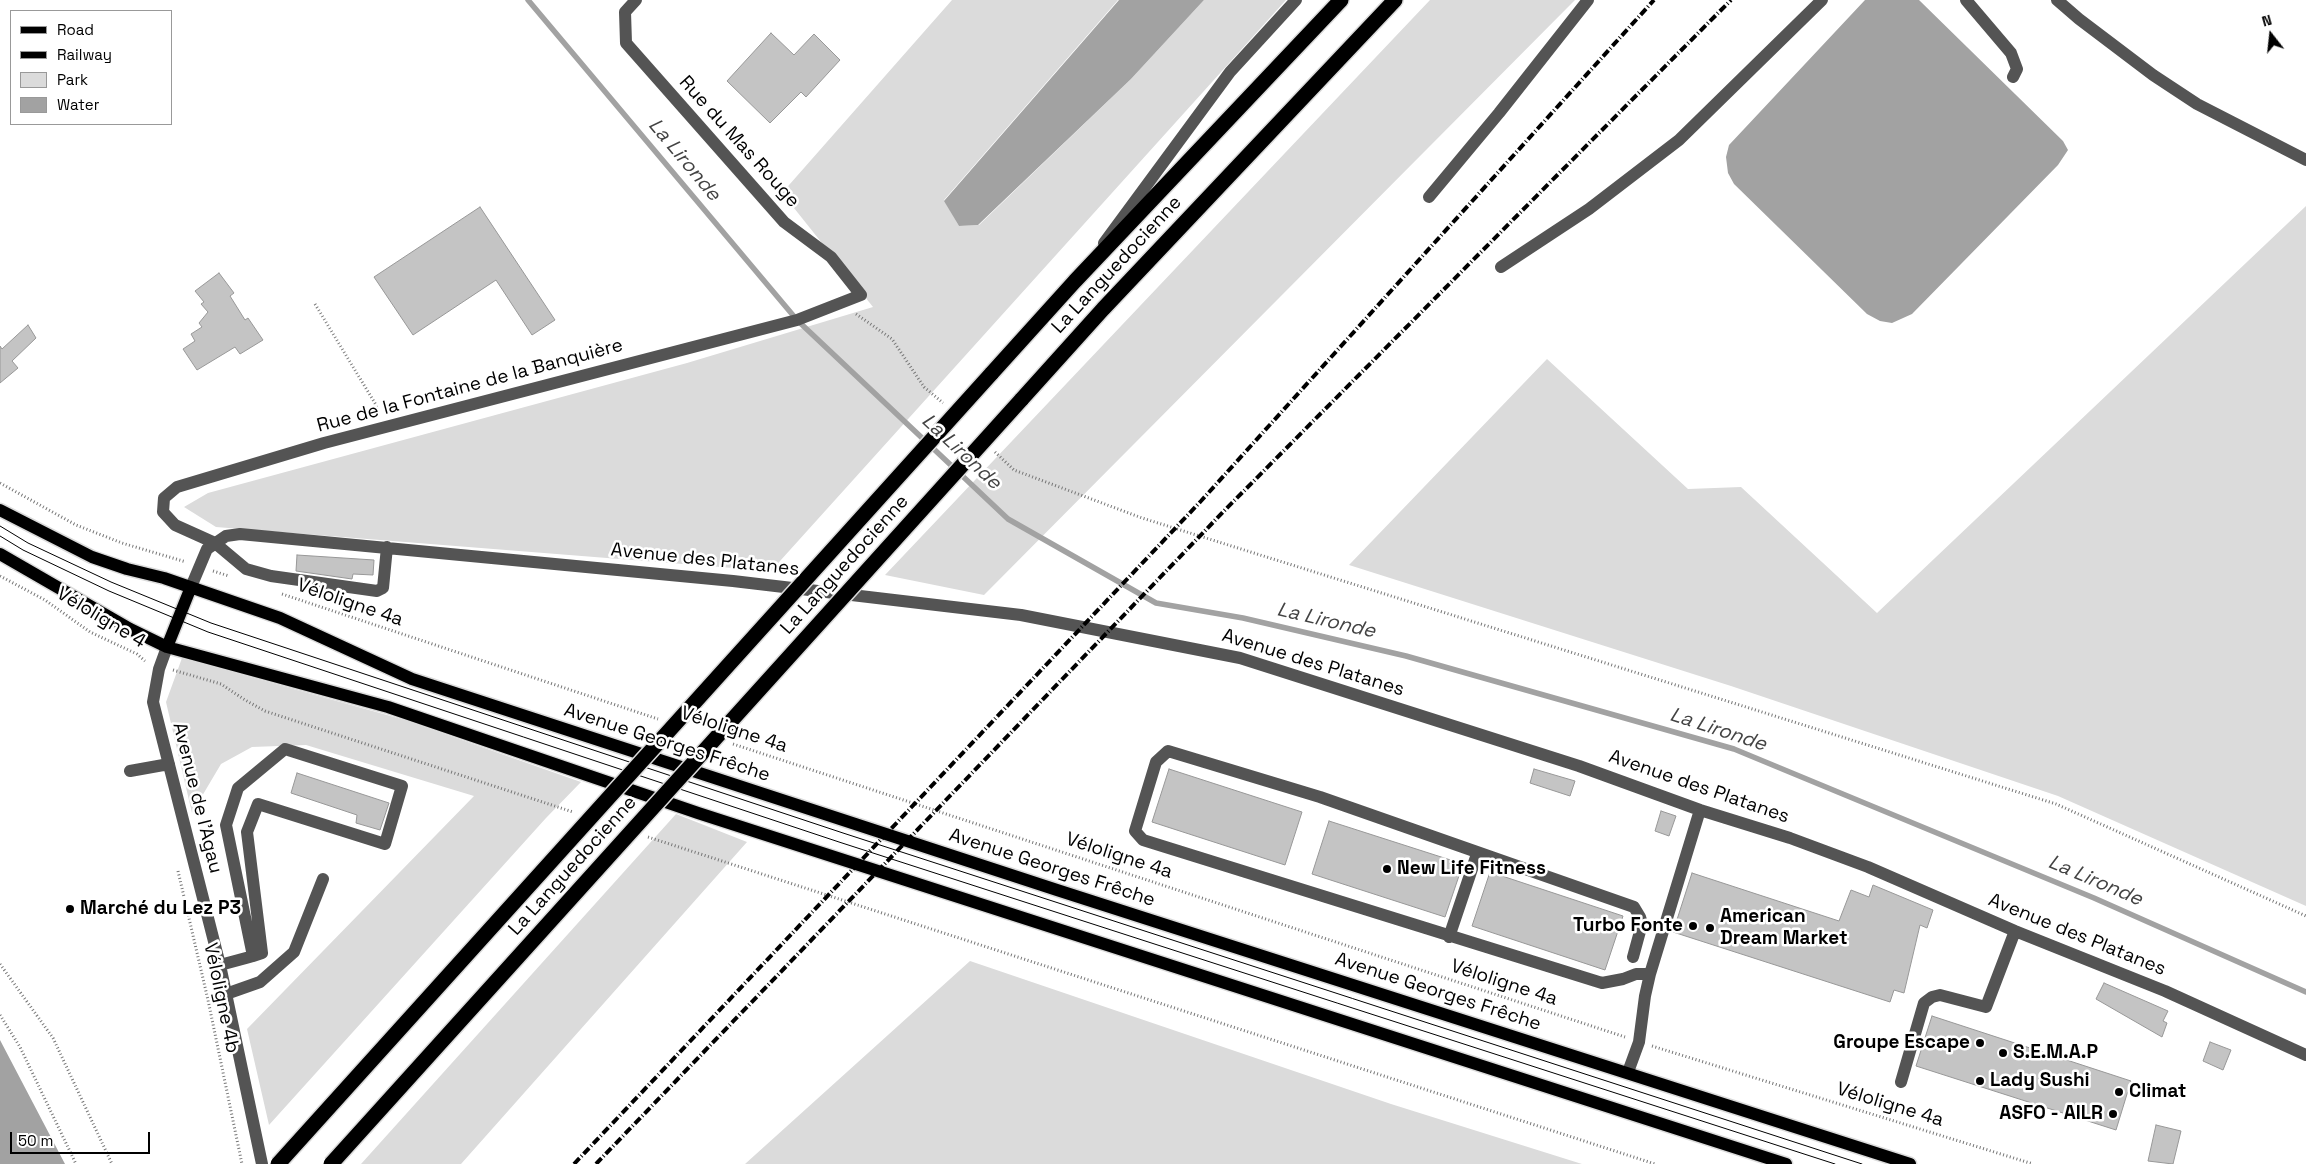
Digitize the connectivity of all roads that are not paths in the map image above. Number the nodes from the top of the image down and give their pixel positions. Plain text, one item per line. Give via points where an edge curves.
1 (636, 0) edge
2 (1296, 0) edge
3 (1341, 0) edge
4 (1395, 0) edge
5 (1588, 0) edge
6 (1822, 0) edge
7 (1966, 0) edge
8 (2057, 0) edge
9 (2013, 77) dead end
10 (2306, 160) edge
11 (1429, 197) dead end
12 (1500, 268) dead end
13 (1075, 282) junction
14 (861, 295) joint
15 (3, 512) edge
16 (215, 542) junction
17 (387, 547) junction
18 (0, 554) edge
19 (191, 587) junction
20 (167, 647) junction
21 (169, 764) junction
22 (130, 771) dead end
23 (1700, 810) junction
24 (1477, 854) junction
25 (322, 878) dead end
26 (2014, 931) junction
27 (1450, 937) junction
28 (253, 956) junction
29 (1633, 957) dead end
30 (220, 965) junction
31 (1650, 974) junction
32 (226, 994) junction
33 (2306, 1055) edge
34 (1628, 1072) junction
35 (1901, 1082) dead end
36 (262, 1164) edge
37 (278, 1164) edge
38 (331, 1164) edge
39 (1786, 1164) edge
40 (1910, 1164) edge

1 - 14 street, Rue du Mas Rouge via 625,12 626,43 784,222 831,257
2 - 13 street via 1230,72
3 - 13 highway, La Languedocienne
4 - 38 highway, La Languedocienne, bridge via 1021,400
5 - 11 street
6 - 12 street via 1679,140 1589,209
7 - 9 street via 2012,53 2017,69
8 - 10 street via 2153,75 2197,104
13 - 37 highway, La Languedocienne, bridge
14 - 16 street, Rue de la Fontaine de la Banquière via 797,320 324,442 177,487 164,498 163,512 175,525
15 - 19 main road, Avenue Georges Frêche via 92,557
16 - 17 street, Avenue des Platanes via 240,534
16 - 17 street, Rue de la Fontaine de la Banquière via 246,569 271,576 377,591 383,588
16 - 19 street via 207,549
17 - 23 street, Avenue des Platanes via 733,581 1021,615 1240,658 1579,766
18 - 20 main road
19 - 20 main road
19 - 34 main road, Avenue Georges Frêche via 280,618 412,679
20 - 21 street, Avenue de l'Agau via 153,702
20 - 39 main road via 388,706 698,813
21 - 22 street
21 - 30 street, Avenue de l'Agau
23 - 26 street, Avenue des Platanes via 1868,867
23 - 31 street
24 - 27 street
24 - 27 street via 1320,797 1168,751 1156,762 1136,831 1143,840
24 - 29 street via 1634,907 1642,924
25 - 32 street via 294,952 260,982
26 - 33 street, Avenue des Platanes via 2165,991
26 - 35 street via 1986,1008 1940,994 1924,1003
27 - 31 street via 1602,983 1636,974
28 - 28 street via 262,953 247,832 258,804 385,844 402,786 286,749 238,788 226,825
28 - 30 street
30 - 32 street, Avenue de l'Agau
31 - 34 street via 1639,1042
32 - 36 street, Avenue de l'Agau
34 - 40 main road, Avenue Georges Frêche

